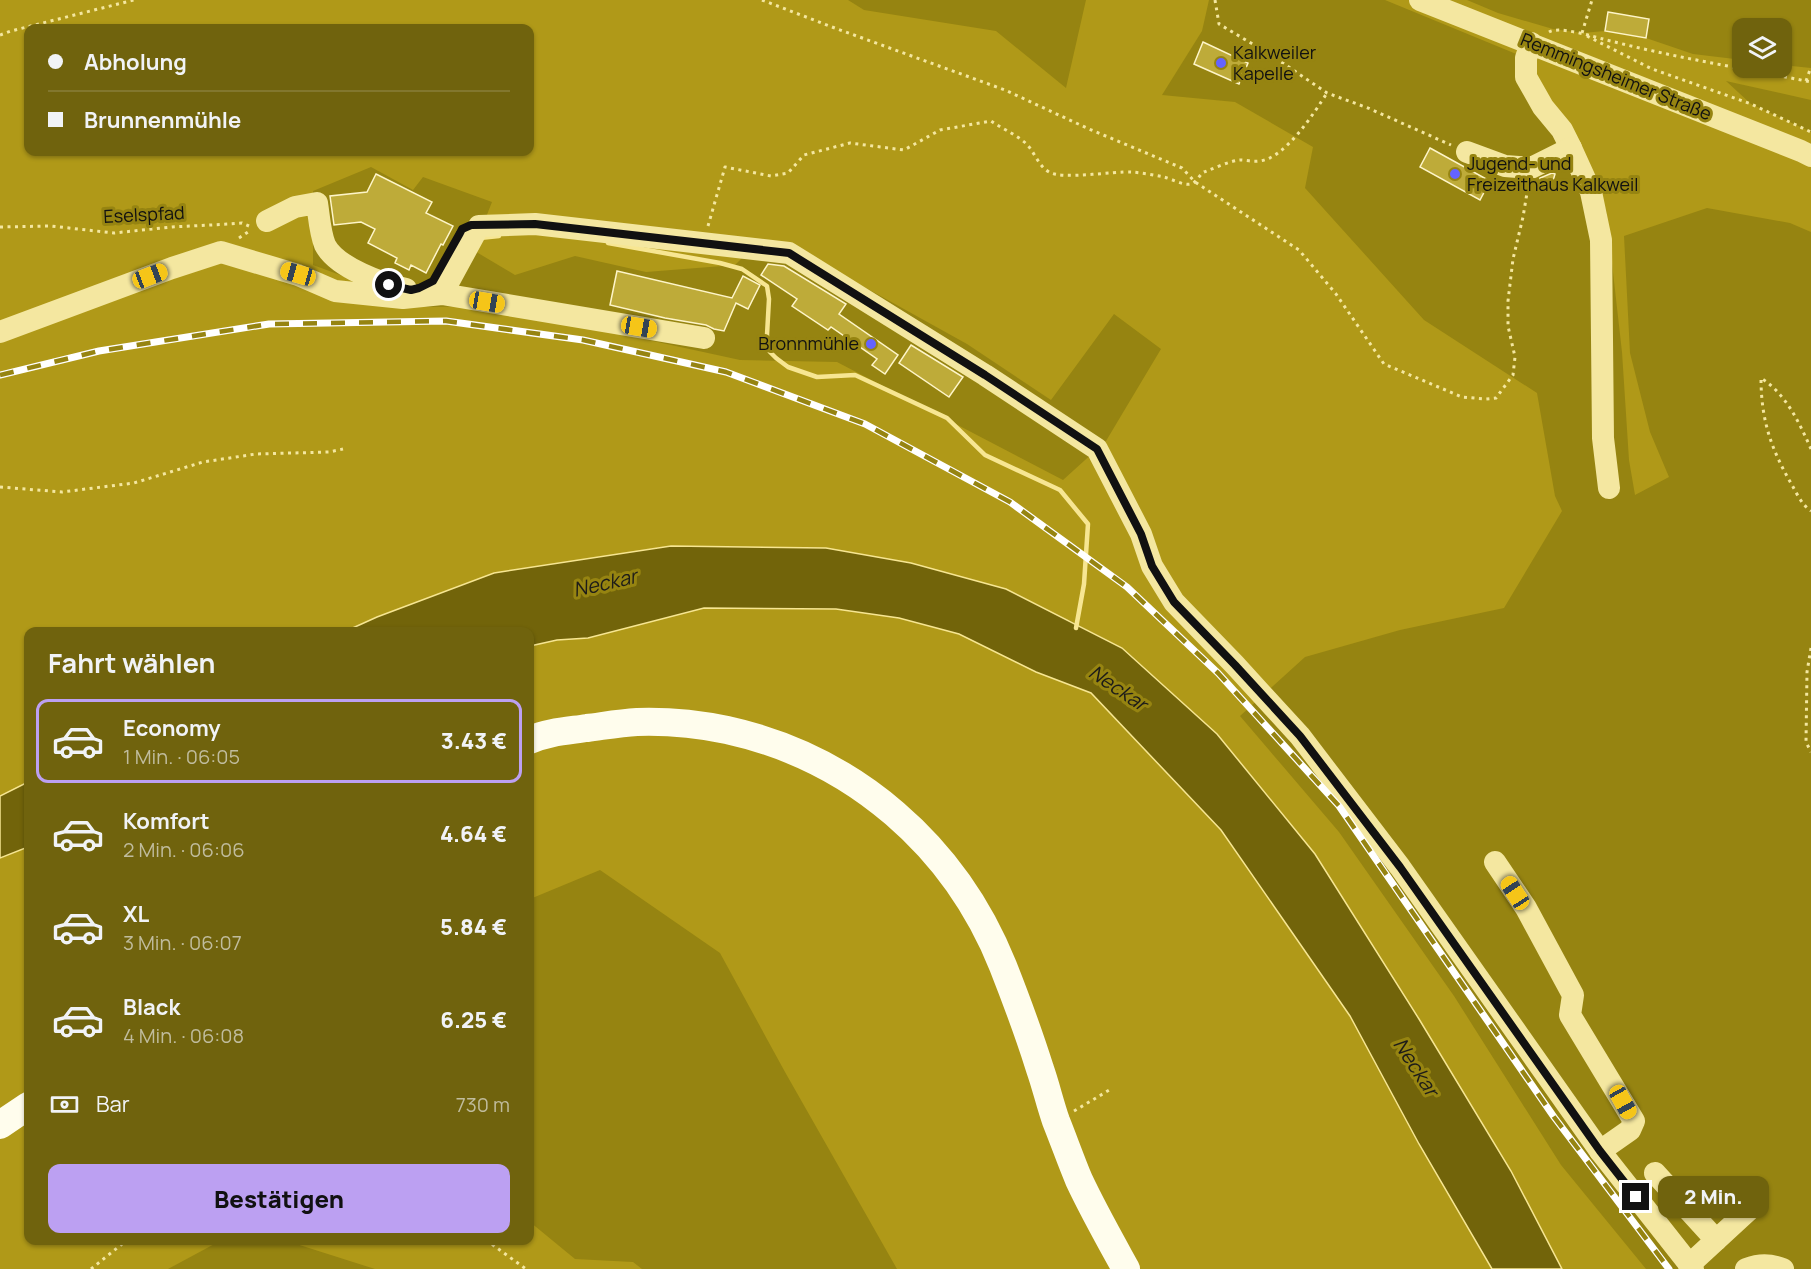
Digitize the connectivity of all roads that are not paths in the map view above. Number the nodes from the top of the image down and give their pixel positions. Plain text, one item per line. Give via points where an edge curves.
1 (1420, 0) edge
2 (1531, 44) junction
3 (1570, 148) junction
4 (1467, 152) road end
5 (1811, 156) edge
6 (260, 224) road end
7 (479, 226) junction
8 (442, 294) junction
9 (0, 332) edge
10 (704, 338) dead end
11 (1609, 488) dead end
12 (534, 738) edge
13 (1495, 862) dead end
14 (24, 1109) edge
15 (0, 1125) edge
16 (1600, 1151) junction
17 (1655, 1173) dead end
18 (1751, 1208) dead end
19 (1716, 1240) junction
20 (1691, 1267) edge
21 (1126, 1269) edge
22 (1746, 1269) edge
23 (1783, 1269) edge

1 - 2 street, Remmingsheimer Straße
2 - 3 street via 1526,77
2 - 5 street, Remmingsheimer Straße
3 - 4 street via 1531,168 1504,166
3 - 11 street via 1591,192 1601,240 1603,438
6 - 7 street via 295,207 317,203 324,243 333,256 382,282 411,290 433,281 462,229
7 - 8 street
7 - 16 street via 535,224 789,253 1097,449 1141,534 1152,566 1174,602 1300,736 1400,867
8 - 9 street via 403,298 335,291 298,274 221,252
8 - 10 street
12 - 21 main road via 636,722 684,724 748,735 821,764 888,807 915,831 962,888 1003,965 1079,1180
13 - 16 street via 1526,908 1573,995 1570,1015 1634,1120 1630,1130
14 - 15 main road
16 - 20 street
17 - 19 street
18 - 19 street
19 - 20 street
22 - 23 street via 1769,1264

